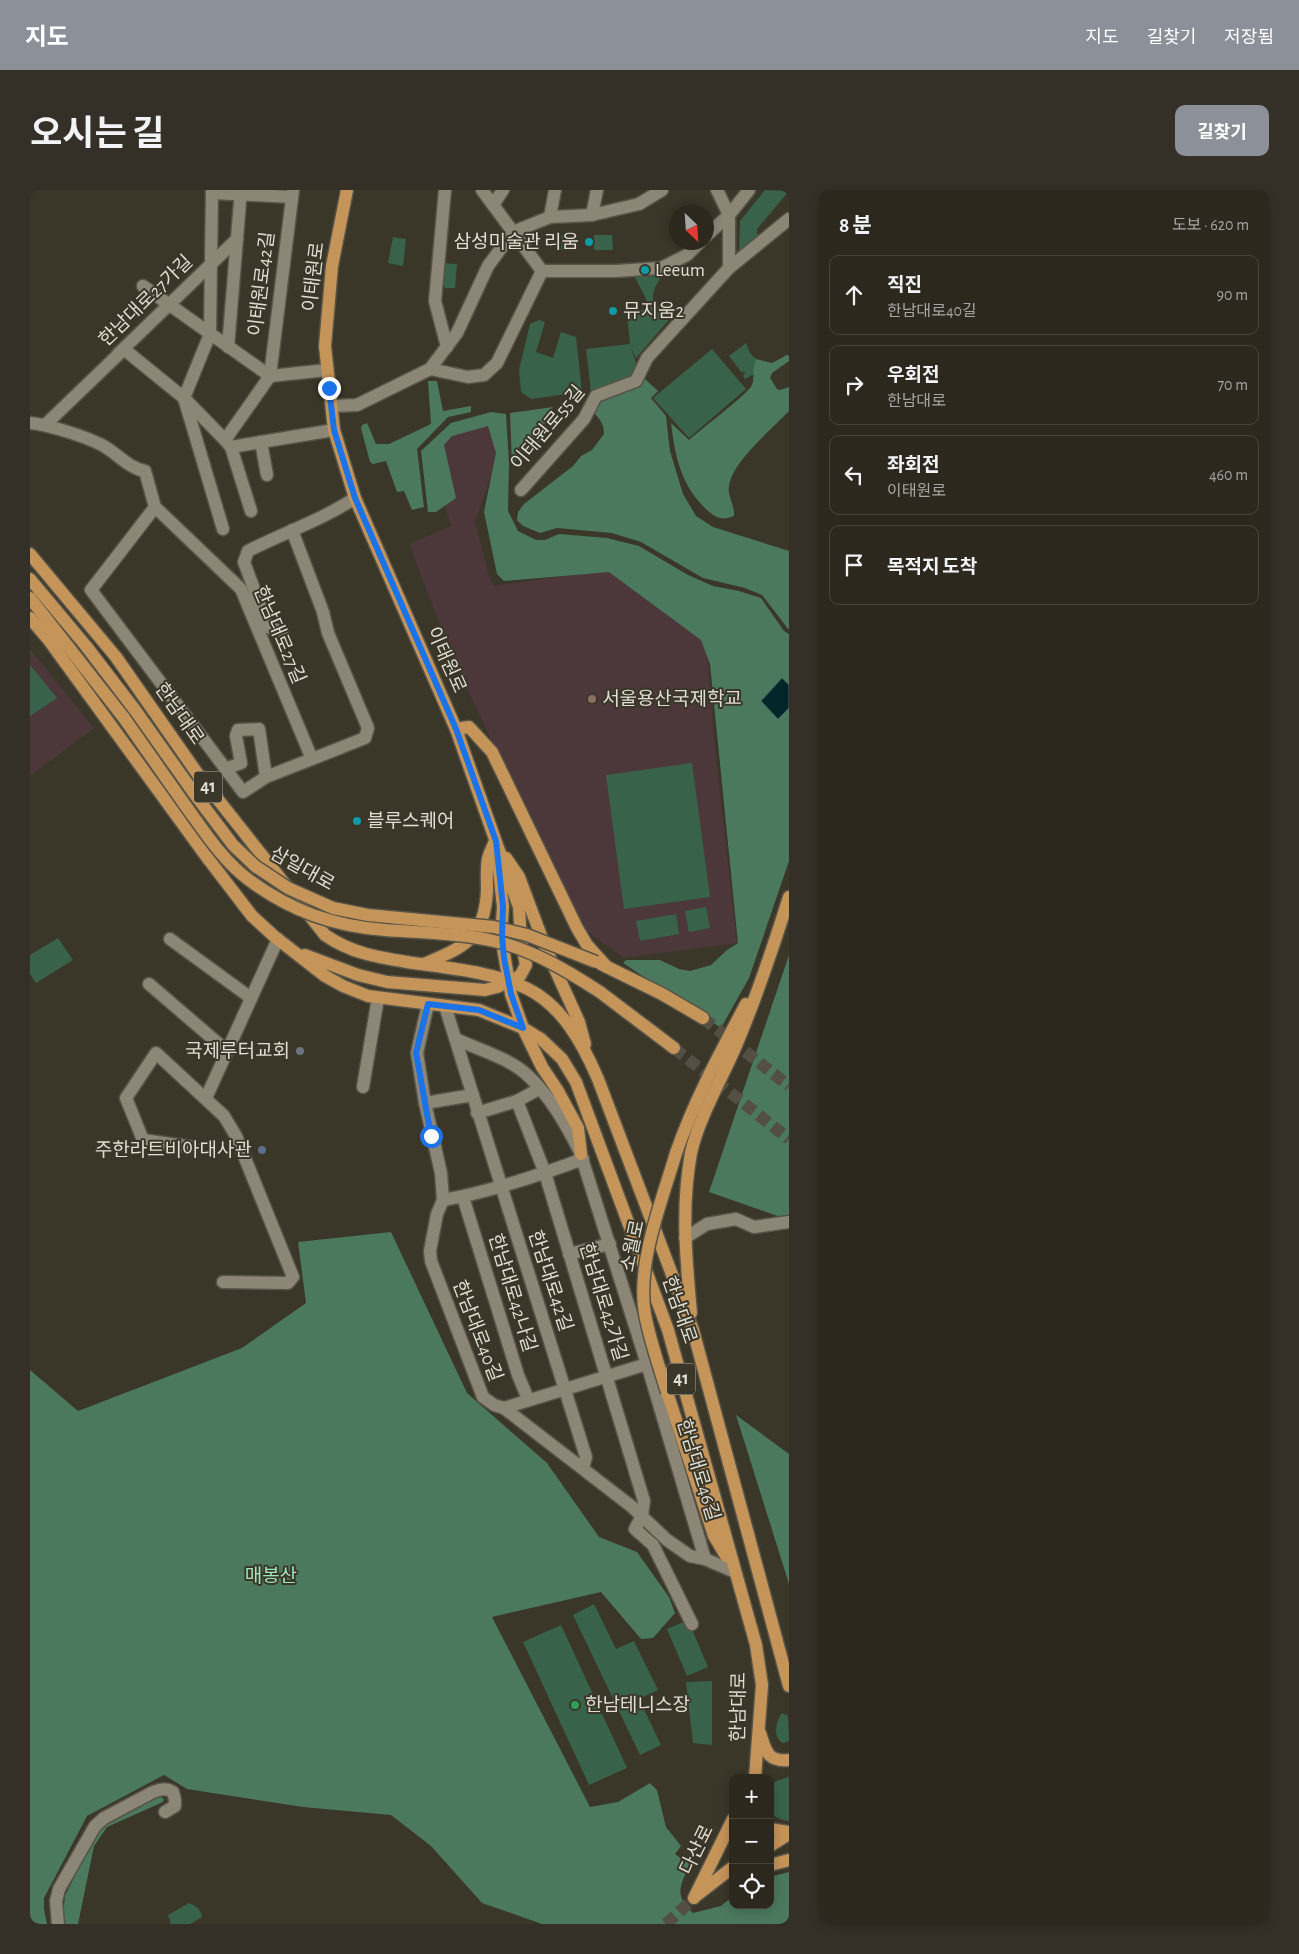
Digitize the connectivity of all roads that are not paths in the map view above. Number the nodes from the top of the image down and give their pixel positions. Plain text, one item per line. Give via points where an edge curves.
1 (347, 190) edge
2 (445, 190) edge
3 (482, 190) edge
4 (503, 190) edge
5 (555, 190) edge
6 (597, 190) edge
7 (642, 190) edge
8 (662, 190) edge
9 (717, 190) edge
10 (749, 190) edge
11 (212, 191) edge
12 (241, 192) edge
13 (292, 194) edge
14 (639, 204) junction
15 (493, 205) junction
16 (592, 215) junction
17 (729, 215) junction
18 (550, 217) junction
19 (789, 219) edge
20 (714, 229) edge
21 (513, 232) junction
22 (237, 239) junction
23 (692, 250) edge
24 (210, 265) junction
25 (729, 268) junction
26 (542, 271) junction
27 (143, 286) dead end
28 (169, 305) junction
29 (210, 334) junction
30 (228, 347) junction
31 (447, 347) junction
32 (430, 369) junction
33 (327, 370) junction
34 (270, 376) junction
35 (82, 389) junction
36 (184, 398) junction
37 (332, 406) junction
38 (30, 423) edge
39 (45, 425) junction
40 (334, 430) junction
41 (261, 442) junction
42 (228, 443) junction
43 (267, 475) dead end
44 (521, 490) dead end
45 (355, 498) junction
46 (155, 507) junction
47 (251, 511) dead end
48 (223, 529) dead end
49 (292, 530) junction
50 (30, 554) edge
51 (30, 579) edge
52 (30, 598) edge
53 (30, 618) edge
54 (282, 632) dead end
55 (456, 729) junction
56 (312, 759) junction
57 (225, 769) junction
58 (266, 777) junction
59 (496, 841) junction
60 (789, 897) edge
61 (503, 907) junction
62 (519, 907) junction
63 (776, 938) junction
64 (170, 939) dead end
65 (278, 939) junction
66 (293, 951) junction
67 (424, 964) junction
68 (602, 965) junction
69 (509, 981) junction
70 (149, 984) dead end
71 (251, 998) junction
72 (378, 998) junction
73 (428, 1004) junction
74 (445, 1006) junction
75 (703, 1018) tunnel mouth
76 (523, 1028) junction
77 (456, 1039) junction
78 (674, 1048) tunnel mouth
79 (227, 1052) junction
80 (589, 1057) junction
81 (363, 1087) dead end
82 (539, 1089) junction
83 (473, 1095) junction
84 (206, 1098) junction
85 (517, 1101) junction
86 (425, 1103) junction
87 (478, 1113) junction
88 (192, 1147) dead end
89 (582, 1157) junction
90 (544, 1173) junction
91 (500, 1186) junction
92 (463, 1197) junction
93 (443, 1200) junction
94 (789, 1222) edge
95 (684, 1238) junction
96 (610, 1244) junction
97 (569, 1254) junction
98 (223, 1282) dead end
99 (692, 1330) junction
100 (647, 1364) junction
101 (606, 1376) junction
102 (564, 1388) junction
103 (528, 1399) junction
104 (504, 1408) junction
105 (583, 1468) junction
106 (642, 1516) junction
107 (704, 1559) junction
108 (735, 1571) junction
109 (692, 1624) dead end
110 (789, 1686) edge
111 (760, 1733) junction
112 (756, 1760) junction
113 (789, 1760) edge
114 (751, 1774) edge
115 (755, 1774) edge
116 (165, 1812) dead end
117 (774, 1830) edge
118 (789, 1833) edge
119 (728, 1843) edge
120 (774, 1843) edge
121 (789, 1860) edge
122 (774, 1864) edge
123 (729, 1870) edge
124 (729, 1878) edge
125 (691, 1900) junction
126 (58, 1924) edge

1 - 33 main road, 이태원로 via 332,266 325,346
2 - 31 street via 435,302
3 - 15 street
4 - 15 street
5 - 18 street
6 - 16 street
7 - 14 street
8 - 14 street
9 - 17 street
10 - 17 street
11 - 12 street, 이태원로42길
11 - 24 street
12 - 13 street, 이태원로42길
12 - 22 street
13 - 34 street, 이태원로42길
14 - 16 street
15 - 21 street
16 - 18 street
17 - 20 street
17 - 25 street
18 - 21 street
19 - 25 street, 이태원로55길
21 - 26 street
21 - 31 street via 488,266 458,333
22 - 24 street, 한남대로27가길
22 - 30 street
23 - 26 street via 661,268
24 - 28 street, 한남대로27가길
24 - 29 street
25 - 44 street, 이태원로55길 via 647,358 636,381 596,396 584,418
26 - 32 street via 497,363 484,375 468,377
27 - 28 street
28 - 29 street
28 - 35 street, 한남대로27가길
29 - 30 street
29 - 36 street
30 - 34 street
31 - 32 street
32 - 37 street via 357,405
33 - 34 street
33 - 37 main road, 이태원로
34 - 42 street
35 - 36 street, 한남대로27가길 via 125,350
35 - 39 street, 한남대로27가길
36 - 42 street, 한남대로27가길
36 - 48 street
37 - 40 main road, 이태원로
38 - 39 street
39 - 46 street via 102,445 136,469 145,471
40 - 41 street
40 - 45 main road, 이태원로
41 - 42 street
41 - 43 street
42 - 47 street, 한남대로27가길
45 - 49 street via 338,510
45 - 55 main road, 이태원로
46 - 56 street, 한남대로27길 via 241,589
46 - 57 street via 91,590
49 - 54 street via 248,551 244,562 268,627
49 - 56 street via 328,633 368,728 365,738
50 - 67 main road, 한남대로 / 41 via 116,657 197,773 325,935 337,944 362,954
51 - 68 main road, 삼일대로, bridge via 86,646 234,845 255,866 288,888 333,908 368,915 494,927 527,935
52 - 78 main road, 삼일대로, bridge via 124,718 224,858 248,879 304,913 342,924 500,942 573,974
53 - 65 main road, 한남대로 / 41 via 246,909
55 - 59 main road, 이태원로
55 - 68 main road via 469,727 492,752 577,928
56 - 58 street
57 - 58 street via 243,792
57 - 58 street via 241,763 236,736 238,730 259,729
59 - 61 main road, 이태원로
59 - 62 main road, 이태원로
59 - 67 main road via 488,859 486,902 479,930 450,953
59 - 80 main road, 이태원로 via 519,877 546,948 580,1022
60 - 63 main road, 소월로
61 - 62 main road via 508,912
61 - 69 main road, 이태원로 via 502,936
62 - 69 main road, 이태원로 via 520,941 526,965 520,976
63 - 95 main road, 소월로 via 756,998 692,1152 684,1205
63 - 108 main road, 소월로, bridge via 686,1122 651,1240 643,1289 645,1313 667,1392 714,1536
64 - 71 street
65 - 66 main road, 한남대로 / 41
65 - 71 street
66 - 69 main road, 한남대로 / 41 via 387,982 485,990
66 - 72 main road, 한남대로 / 41 via 325,976
67 - 69 main road, 한남대로 / 41
68 - 75 main road, 삼일대로
69 - 76 main road, 이태원로
69 - 80 main road, 한남대로 / 41 via 528,989 564,1018
70 - 79 street
71 - 79 street
72 - 73 main road, 한남대로 / 41
72 - 81 street
73 - 74 main road, 한남대로 / 41
73 - 86 street, 한남대로40길 via 416,1053
74 - 76 main road, 한남대로 / 41 via 479,1010
74 - 77 street, 한남대로42길
76 - 89 main road, 이태원로 via 578,1128
76 - 108 main road, 한남대로 / 41 via 541,1039 562,1059 576,1082 668,1330
77 - 82 street, 한남대로46길 via 524,1072
77 - 83 street, 한남대로42길
79 - 84 street
80 - 99 main road, 한남대로 / 41
82 - 85 street
82 - 89 street, 한남대로46길 via 567,1126
83 - 86 street
83 - 87 street, 한남대로42길
84 - 88 street via 156,1053 126,1098 143,1140
84 - 98 street via 224,1116 236,1136 293,1277 288,1283
85 - 87 street
85 - 90 street, 한남대로42가길
86 - 93 street, 한남대로40길 via 441,1174
87 - 91 street, 한남대로42길
89 - 90 street
89 - 96 street, 한남대로46길
90 - 91 street
90 - 97 street, 한남대로42가길
91 - 92 street
91 - 102 street, 한남대로42길
92 - 93 street
92 - 103 street, 한남대로42나길
93 - 104 street, 한남대로40길 via 437,1214 431,1261 482,1397
94 - 95 street via 754,1227 736,1219 707,1224
95 - 99 main road, 소월로
96 - 97 street
96 - 100 street, 한남대로46길
97 - 101 street, 한남대로42가길
99 - 110 main road, 한남대로 / 41
100 - 101 street
100 - 107 street, 한남대로46길
101 - 102 street
101 - 106 street, 한남대로42가길 via 644,1501
102 - 103 street
102 - 105 street, 한남대로42길 via 586,1457
103 - 104 street
104 - 105 street, 한남대로40길
105 - 106 street, 한남대로40길
106 - 107 street, 한남대로40길 via 690,1556
106 - 109 street, 한남대로42가길 via 635,1530 653,1545
107 - 108 street, 한남대로40길
108 - 111 main road, 한남대로 / 41 via 756,1645 762,1685
111 - 112 main road, 한남대로 / 41
111 - 113 main road via 771,1757 777,1761
112 - 114 main road
112 - 115 main road, 한남대로 / 41
116 - 126 street via 174,1806 175,1797 168,1789 161,1789 104,1818 95,1826 59,1889 56,1901
117 - 118 main road
118 - 120 main road
119 - 125 main road, 다산로
121 - 122 main road
123 - 125 main road, 다산로
124 - 125 main road

